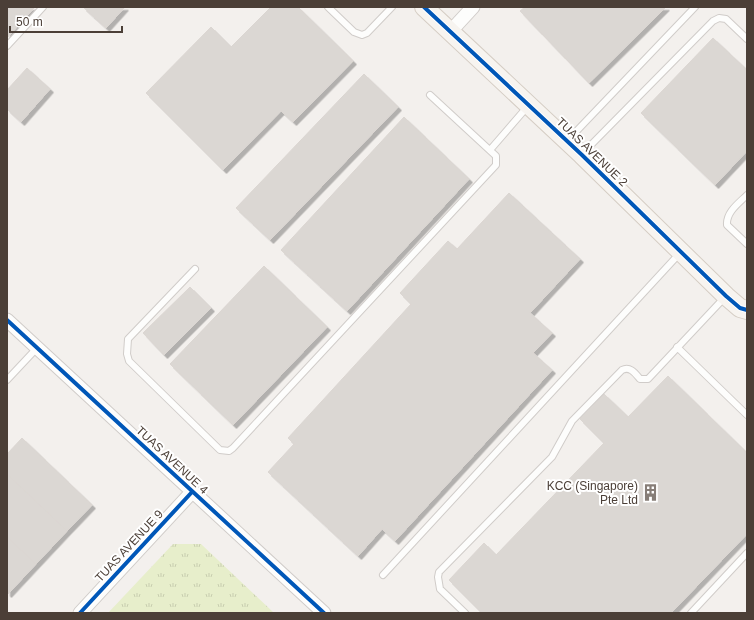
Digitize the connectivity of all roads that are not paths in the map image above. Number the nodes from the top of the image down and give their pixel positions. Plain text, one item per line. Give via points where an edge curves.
1 (43, 7) edge
2 (328, 7) edge
3 (392, 7) edge
4 (424, 7) edge
5 (474, 7) edge
6 (695, 7) edge
7 (450, 32) junction
8 (747, 40) edge
9 (7, 46) edge
10 (430, 95) dead end
11 (529, 105) junction
12 (567, 141) junction
13 (490, 150) junction
14 (582, 155) junction
15 (747, 195) edge
16 (747, 244) edge
17 (682, 252) junction
18 (195, 269) dead end
19 (726, 296) junction
20 (743, 309) edge
21 (7, 320) edge
22 (747, 324) edge
23 (677, 347) junction
24 (37, 348) junction
25 (7, 380) edge
26 (747, 415) edge
27 (192, 492) junction
28 (747, 552) edge
29 (382, 575) dead end
30 (80, 613) edge
31 (324, 613) edge
32 (465, 613) edge
33 (691, 613) edge

1 - 9 lane
2 - 3 lane via 354,32 362,35
4 - 7 street, TUAS AVENUE 2
5 - 7 street
6 - 12 lane
7 - 11 street, TUAS AVENUE 2
8 - 14 lane via 726,19 719,18 713,21
10 - 13 lane
11 - 12 street, TUAS AVENUE 2
11 - 13 lane
12 - 14 street, TUAS AVENUE 2
13 - 18 lane via 496,156 494,168 229,450 220,450 129,361 127,354 128,339
14 - 17 street, TUAS AVENUE 2
15 - 16 lane via 728,215 727,225
17 - 19 street, TUAS AVENUE 2
17 - 29 lane
19 - 20 street, TUAS AVENUE 2
19 - 23 lane
20 - 22 street, TUAS AVENUE 2
21 - 24 street, TUAS AVENUE 4
23 - 26 lane
23 - 32 lane via 648,379 640,379 629,369 622,370 572,421 552,456 439,572 440,589
24 - 25 lane
24 - 27 street, TUAS AVENUE 4
27 - 30 street, TUAS AVENUE 9
27 - 31 street, TUAS AVENUE 4
28 - 33 lane

